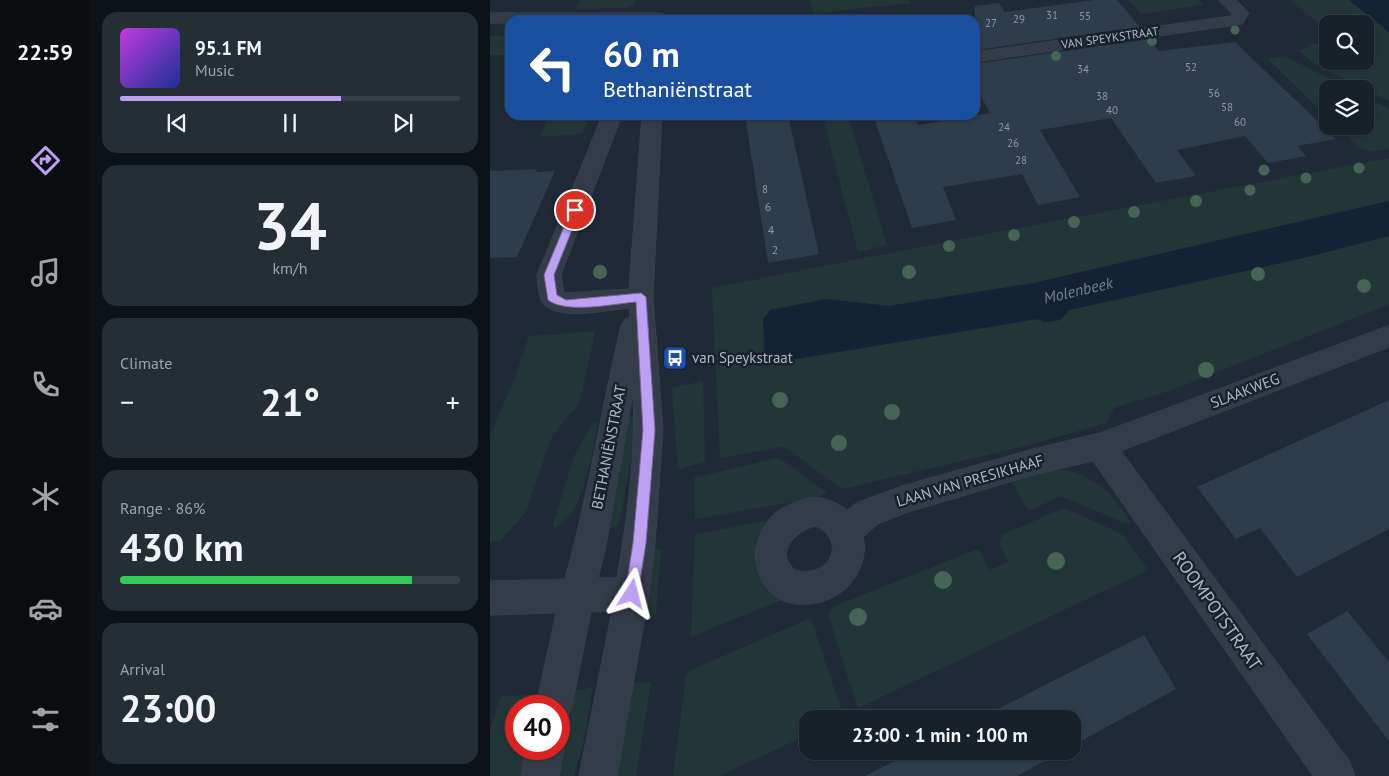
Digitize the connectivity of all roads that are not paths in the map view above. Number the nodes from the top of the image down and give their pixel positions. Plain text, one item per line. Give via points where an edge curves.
1 (497, 0) edge
2 (659, 0) edge
3 (1227, 0) edge
4 (490, 11) edge
5 (658, 15) edge
6 (490, 18) edge
7 (505, 18) edge
8 (980, 56) edge
9 (611, 120) edge
10 (652, 120) edge
11 (641, 297) junction
12 (1389, 336) edge
13 (1100, 446) junction
14 (847, 531) dead end
15 (632, 594) junction
16 (577, 596) junction
17 (490, 598) edge
18 (556, 695) edge
19 (543, 760) edge
20 (540, 776) edge
21 (598, 776) edge
22 (1336, 776) edge

1 - 4 street
2 - 5 street
3 - 8 street, VAN SPEYKSTRAAT via 1241,14 1236,20
6 - 7 street
9 - 11 street via 549,275 552,297 566,304
10 - 11 street, BETHANIËNSTRAAT
11 - 15 street, BETHANIËNSTRAAT via 649,430
11 - 16 street, BETHANIËNSTRAAT via 589,552
12 - 13 street, SLAAKWEG
13 - 14 street, LAAN VAN PRESIKHAAF via 1037,460 905,498 867,513
13 - 22 street, ROOMPOTSTRAAT
15 - 16 street
15 - 21 street
16 - 17 street
16 - 18 street
19 - 20 street

